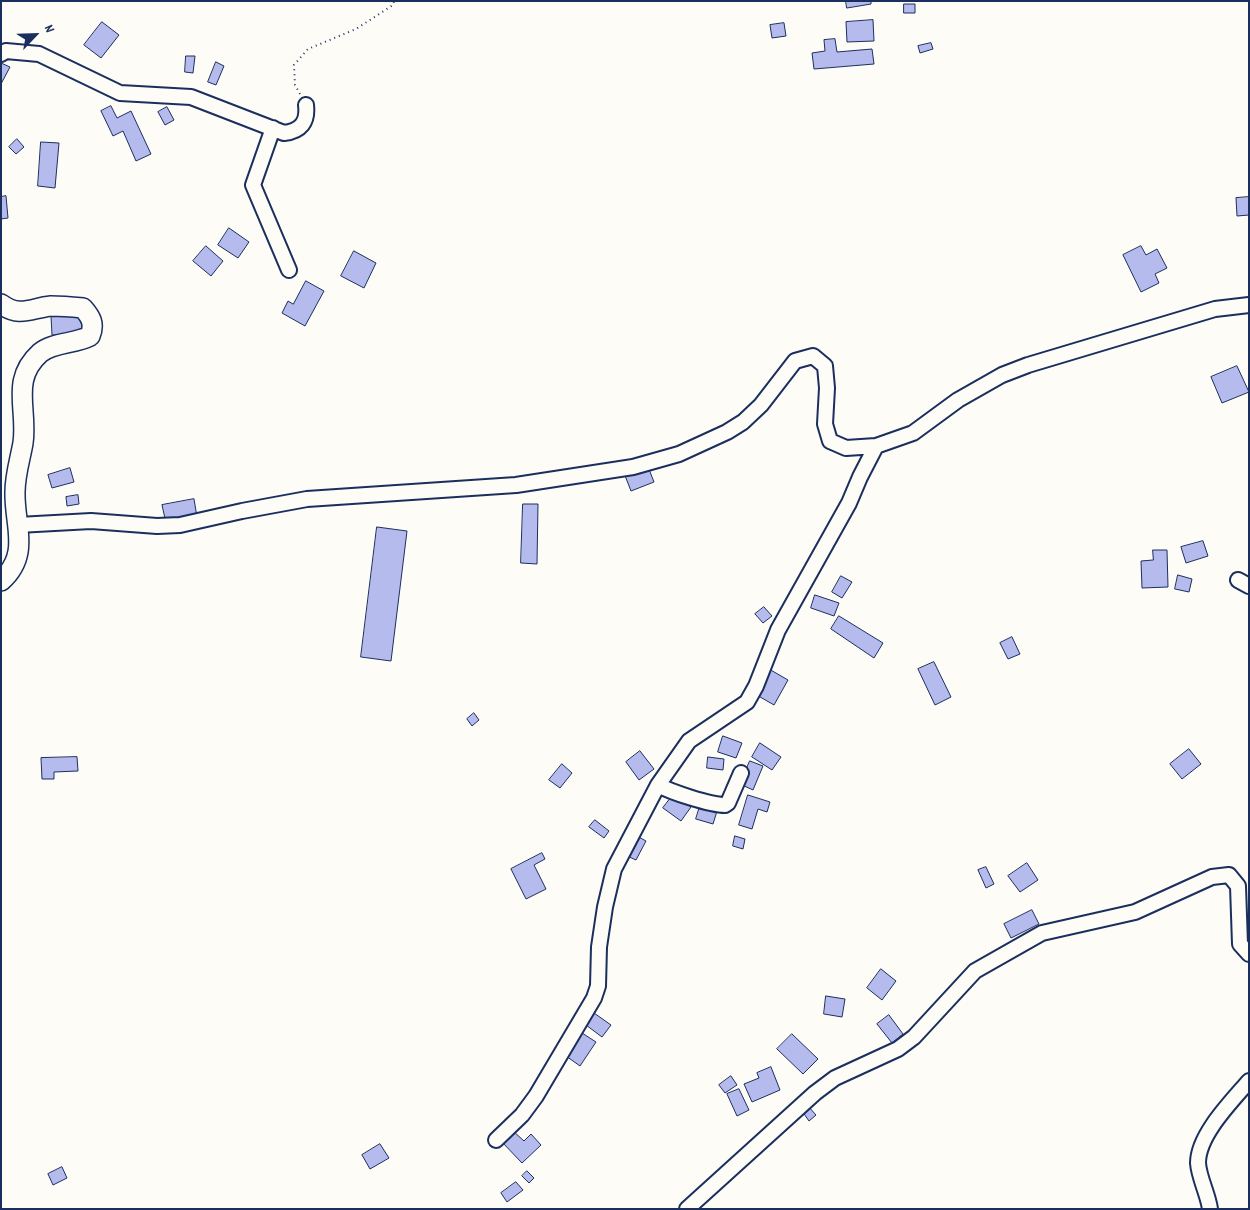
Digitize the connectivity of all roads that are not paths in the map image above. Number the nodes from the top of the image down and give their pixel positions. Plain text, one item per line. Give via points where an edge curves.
1 (1, 54) edge
2 (306, 105) road end
3 (273, 128) junction
4 (289, 270) dead end
5 (1, 304) edge
6 (1249, 305) edge
7 (876, 446) junction
8 (18, 525) junction
9 (4, 577) edge
10 (741, 773) dead end
11 (658, 785) junction
12 (1249, 954) edge
13 (1249, 1081) edge
14 (496, 1140) dead end
15 (687, 1209) edge
16 (1210, 1209) edge

1 - 3 street via 6,51 39,54 120,93 191,97
2 - 3 street via 304,124 295,132 284,133
3 - 4 street via 253,184
5 - 8 street via 14,312 50,306 83,308 93,325 90,336 41,352 27,368 21,392 23,442 15,493
6 - 7 street via 1215,309 1028,365 1002,375 958,400 913,433
7 - 8 street via 846,448 830,441 824,424 826,366 812,356 795,361 761,405 727,432 679,454 633,467 516,485 307,499 180,525 91,521
7 - 11 street via 845,511 778,630 747,702 689,741
8 - 9 street via 20,548
10 - 11 street via 725,805
11 - 14 street via 614,869 605,907 598,986 594,998 536,1096
12 - 15 street via 1240,944 1238,886 1229,875 1212,877 1135,912 1042,933 975,971 914,1037 898,1049 835,1078
13 - 16 street via 1200,1146 1198,1165

